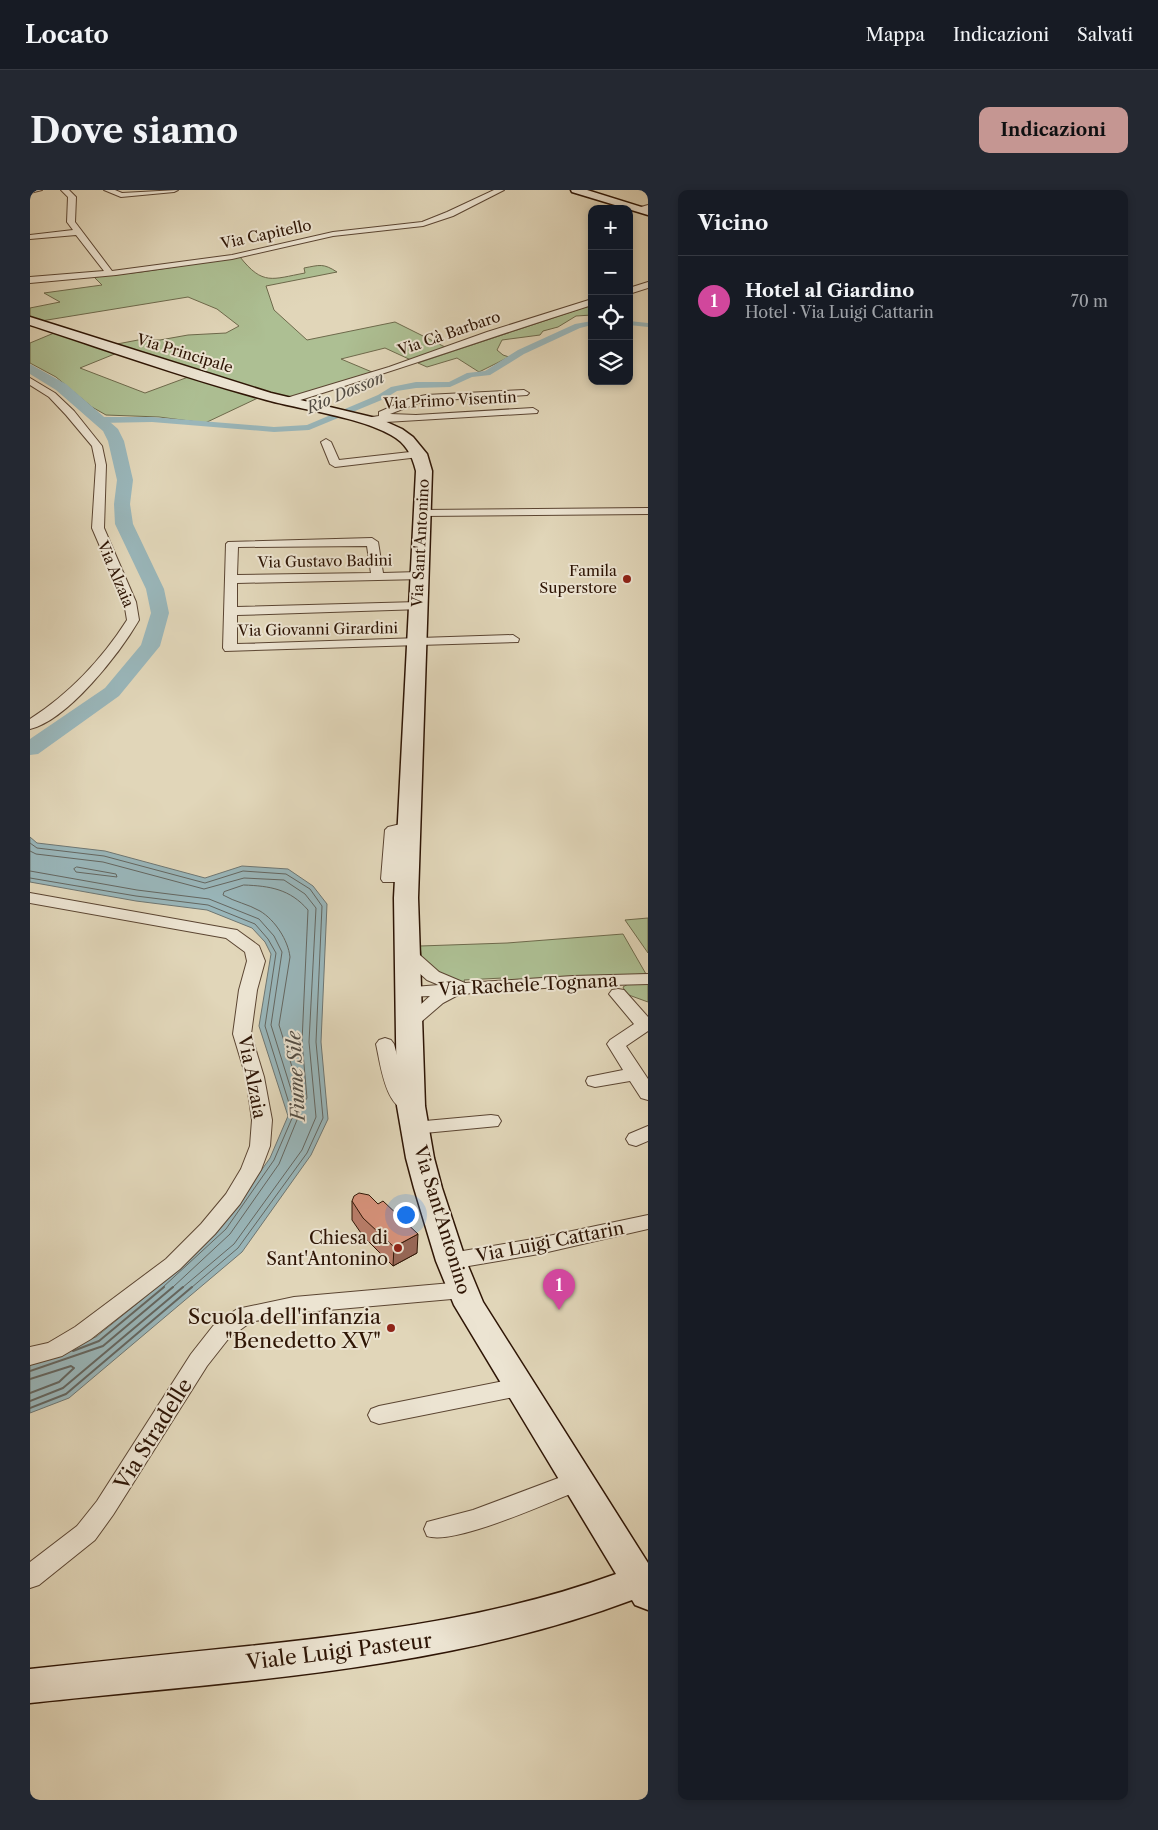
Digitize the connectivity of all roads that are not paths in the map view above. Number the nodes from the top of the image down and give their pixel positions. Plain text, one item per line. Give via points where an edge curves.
1 (38, 190) edge
2 (56, 190) edge
3 (65, 190) edge
4 (108, 190) edge
5 (174, 190) edge
6 (500, 190) edge
7 (576, 190) edge
8 (30, 191) edge
9 (645, 209) edge
10 (78, 232) junction
11 (30, 237) edge
12 (107, 274) junction
13 (30, 280) edge
14 (648, 285) edge
15 (633, 290) edge
16 (588, 303) edge
17 (30, 321) edge
18 (30, 381) edge
19 (524, 393) dead end
20 (287, 401) junction
21 (332, 411) joint
22 (532, 411) dead end
23 (369, 420) junction
24 (326, 442) dead end
25 (419, 454) junction
26 (648, 511) edge
27 (422, 513) junction
28 (419, 576) junction
29 (378, 577) junction
30 (231, 579) junction
31 (418, 606) junction
32 (231, 611) junction
33 (513, 639) dead end
34 (415, 643) junction
35 (30, 725) edge
36 (409, 827) junction
37 (389, 879) dead end
38 (30, 898) edge
39 (406, 952) junction
40 (648, 979) edge
41 (460, 988) junction
42 (407, 992) junction
43 (618, 994) dead end
44 (408, 1024) junction
45 (385, 1044) dead end
46 (635, 1074) junction
47 (594, 1081) dead end
48 (648, 1094) edge
49 (412, 1117) junction
50 (491, 1120) dead end
51 (648, 1222) edge
52 (457, 1276) junction
53 (30, 1356) edge
54 (519, 1387) junction
55 (379, 1415) dead end
56 (577, 1481) junction
57 (436, 1529) dead end
58 (30, 1578) edge
59 (644, 1587) edge
60 (30, 1686) edge

1 - 8 street
2 - 3 street
3 - 10 street via 72,197 71,222
4 - 5 street via 120,195
6 - 12 street, Via Capitello via 429,223 333,234 232,257
7 - 9 main road
10 - 11 street
10 - 12 street
12 - 13 street, Via Capitello
14 - 15 street
16 - 20 street, Via Cà Barbaro
17 - 20 main road, Via Principale
18 - 35 street, Via Alzaia via 52,395 97,446 101,464 98,528 133,611 133,620 122,638 78,690
19 - 23 street via 426,398
20 - 21 main road, Via Principale
21 - 23 main road, Via Sant'Antonino
22 - 23 street, Via Primo Visentin
23 - 25 main road, Via Sant'Antonino via 403,436
24 - 25 street via 335,464
25 - 27 main road, Via Sant'Antonino via 424,471
26 - 27 street
27 - 28 main road, Via Sant'Antonino
28 - 29 street, Via Gustavo Badini
28 - 31 main road, Via Sant'Antonino
29 - 30 street, Via Gustavo Badini
29 - 30 street, Via Giovanni Girardini via 372,542 326,542 232,544
30 - 32 street, Via Giovanni Girardini
31 - 32 street
31 - 34 main road, Via Sant'Antonino
32 - 34 street, Via Giovanni Girardini via 230,648
33 - 34 street
34 - 36 main road, Via Sant'Antonino
36 - 37 street via 393,830
36 - 39 main road, Via Sant'Antonino
38 - 53 street, Via Alzaia via 231,934 253,950 256,961 242,1034 256,1077 262,1120 260,1146 251,1170 233,1199 190,1249 83,1333 54,1350
39 - 41 street via 433,976
39 - 42 main road, Via Sant'Antonino
40 - 41 street, Via Rachele Tognana
41 - 42 street, Via Rachele Tognana
41 - 44 street via 437,999
42 - 44 main road, Via Sant'Antonino
43 - 46 street via 645,1025 616,1044
44 - 49 main road, Via Sant'Antonino
45 - 49 street, Via Sant'Antonino via 398,1096
46 - 47 street
46 - 48 street
49 - 50 street, Via Sant'Antonino
49 - 52 main road, Via Sant'Antonino via 428,1188
51 - 52 street, Via Luigi Cattarin via 539,1246
52 - 54 main road, Via Sant'Antonino via 485,1334
52 - 58 street, Via Stradelle via 245,1315 221,1332 199,1360 86,1533
54 - 55 street
54 - 56 main road, Via Sant'Antonino
56 - 57 street via 475,1520
56 - 59 main road, Via Sant'Antonino
59 - 60 main road, Viale Luigi Pasteur via 500,1626 407,1644

